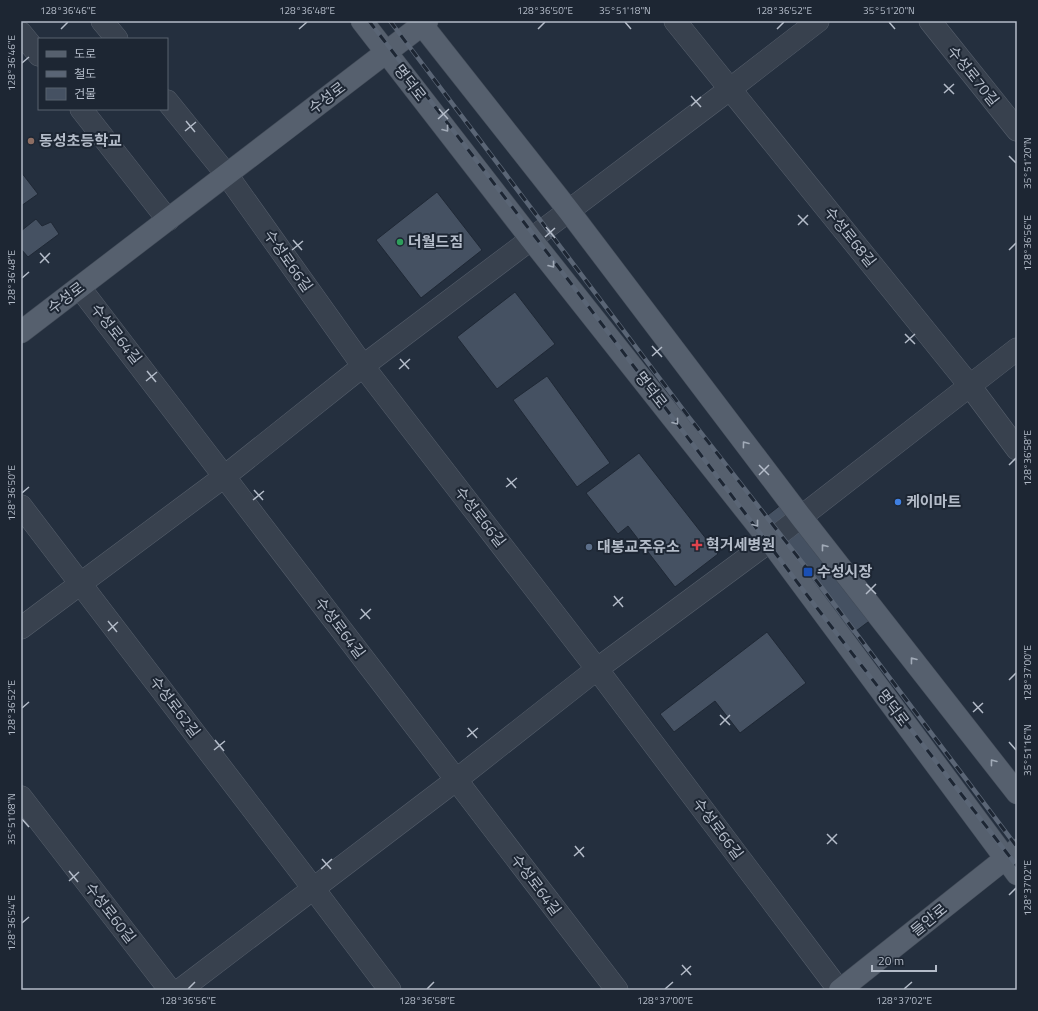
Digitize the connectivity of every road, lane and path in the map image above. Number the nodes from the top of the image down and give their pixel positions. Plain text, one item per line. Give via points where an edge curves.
1 (102, 21) edge
2 (362, 21) edge
3 (675, 21) edge
4 (818, 21) edge
5 (930, 21) edge
6 (423, 22) edge
7 (21, 32) edge
8 (116, 38) edge
9 (387, 52) junction
10 (38, 54) edge
11 (730, 89) junction
12 (168, 102) edge
13 (82, 110) edge
14 (1017, 130) edge
15 (227, 175) junction
16 (569, 211) junction
17 (168, 220) junction
18 (531, 239) junction
19 (80, 288) junction
20 (21, 332) edge
21 (1017, 349) edge
22 (362, 366) junction
23 (970, 386) junction
24 (1017, 450) edge
25 (225, 476) junction
26 (21, 506) edge
27 (801, 517) junction
28 (770, 541) junction
29 (80, 583) junction
30 (21, 628) edge
31 (597, 669) junction
32 (456, 780) junction
33 (1017, 793) edge
34 (21, 797) edge
35 (1013, 861) edge
36 (313, 888) junction
37 (170, 990) edge
38 (180, 990) edge
39 (390, 990) edge
40 (617, 990) edge
41 (839, 990) edge

1 - 8 street
2 - 9 main road, 명덕로
3 - 11 street, 수성로68길
4 - 11 street
5 - 14 street, 수성로70길
6 - 9 main road, 수성로
6 - 16 main road
7 - 10 street
9 - 15 main road, 수성로
9 -> 18 main road, 명덕로
11 - 16 street
11 - 23 street, 수성로68길
12 - 15 street
13 - 17 street
15 - 17 main road, 수성로
15 - 22 street, 수성로66길
16 - 18 street
27 -> 16 main road
17 - 19 main road, 수성로
18 - 22 street
18 -> 28 main road, 명덕로
19 - 20 main road, 수성로
19 - 25 street, 수성로64길
21 - 23 street
22 - 25 street
22 - 31 street, 수성로66길
23 - 24 street, 수성로68길
23 - 27 street
25 - 29 street
25 - 32 street, 수성로64길
26 - 29 street, 수성로62길
27 - 28 street
33 -> 27 main road
28 - 31 street
28 - 35 main road, 명덕로
29 - 30 street
29 - 36 street, 수성로62길
31 - 32 street
31 - 41 street, 수성로66길
32 - 36 street
32 - 40 street, 수성로64길
34 - 37 street, 수성로60길
35 - 41 main road, 들안로
36 - 38 street
36 - 39 street, 수성로62길

